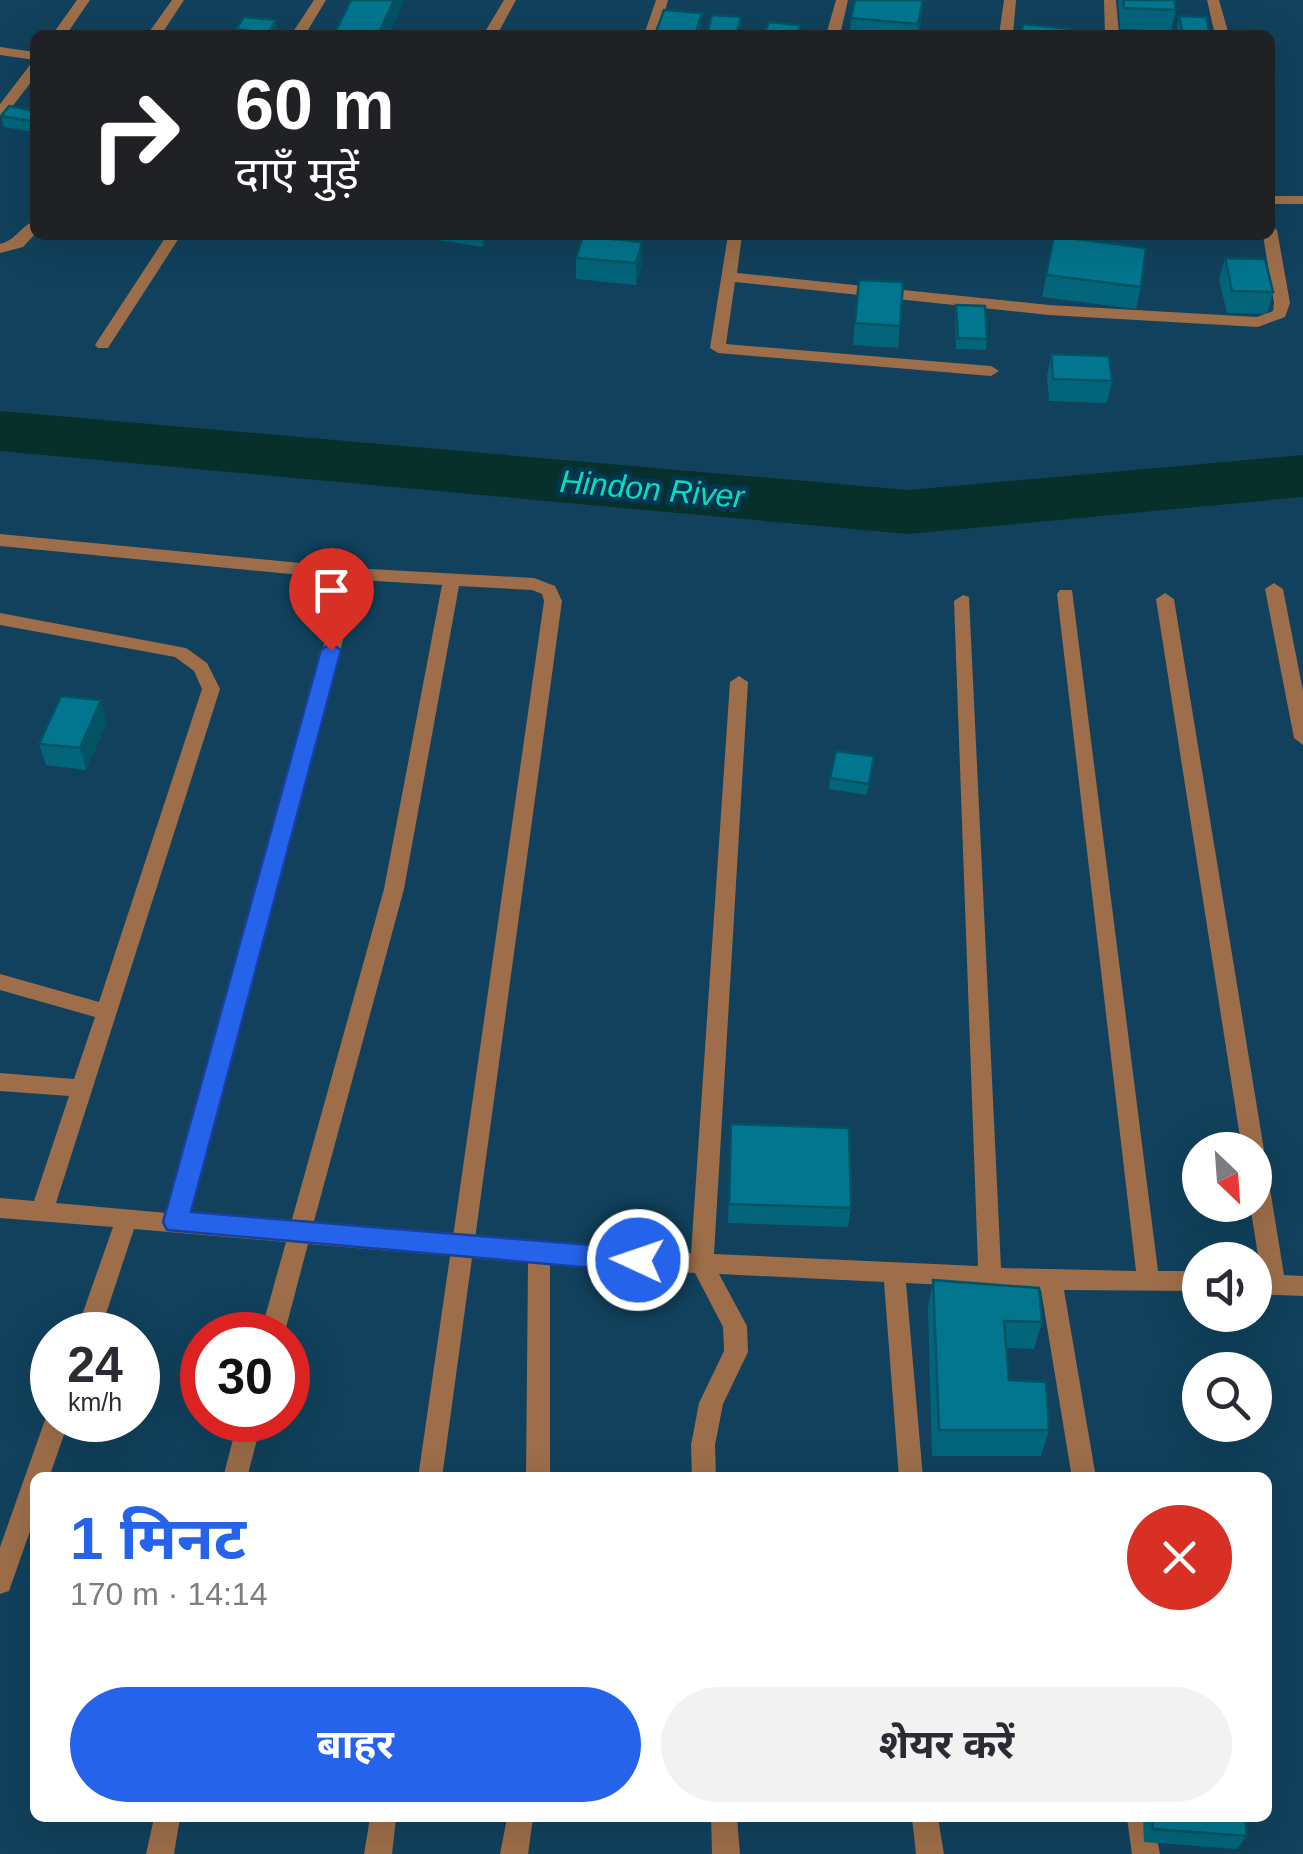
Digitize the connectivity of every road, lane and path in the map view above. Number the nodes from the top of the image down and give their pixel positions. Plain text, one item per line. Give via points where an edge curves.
1 (84, 0) edge
2 (178, 0) edge
3 (320, 0) edge
4 (510, 0) edge
5 (662, 0) edge
6 (842, 0) edge
7 (1010, 0) edge
8 (1110, 0) edge
9 (1214, 0) edge
10 (63, 30) edge
11 (157, 30) edge
12 (301, 30) edge
13 (493, 30) edge
14 (653, 30) edge
15 (834, 30) edge
16 (1007, 30) edge
17 (1112, 30) edge
18 (1221, 30) edge
19 (0, 52) edge
20 (30, 55) edge
21 (30, 74) edge
22 (0, 113) edge
23 (1275, 200) edge
24 (1303, 200) edge
25 (30, 230) edge
26 (171, 240) edge
27 (734, 240) edge
28 (1272, 240) edge
29 (0, 249) edge
30 (727, 277) junction
31 (103, 346) dead end
32 (992, 371) dead end
33 (0, 540) edge
34 (352, 574) junction
35 (452, 578) junction
36 (1274, 588) dead end
37 (1066, 594) dead end
38 (1165, 599) dead end
39 (963, 600) dead end
40 (0, 619) edge
41 (739, 682) dead end
42 (1303, 738) edge
43 (0, 982) edge
44 (108, 1012) junction
45 (0, 1082) edge
46 (82, 1088) junction
47 (1250, 1132) edge
48 (0, 1208) edge
49 (42, 1210) junction
50 (128, 1218) junction
51 (176, 1222) junction
52 (299, 1233) junction
53 (462, 1248) junction
54 (539, 1254) junction
55 (702, 1264) junction
56 (894, 1270) junction
57 (990, 1276) junction
58 (1148, 1278) junction
59 (1051, 1280) junction
60 (1182, 1280) edge
61 (1272, 1285) edge
62 (1303, 1286) edge
63 (94, 1312) edge
64 (278, 1312) edge
65 (49, 1442) edge
66 (244, 1442) edge
67 (39, 1472) edge
68 (237, 1472) edge
69 (431, 1472) edge
70 (538, 1472) edge
71 (704, 1472) edge
72 (911, 1472) edge
73 (1083, 1472) edge
74 (30, 1497) edge
75 (0, 1582) edge
76 (165, 1822) edge
77 (382, 1822) edge
78 (519, 1822) edge
79 (724, 1822) edge
80 (926, 1822) edge
81 (1141, 1822) edge
82 (160, 1854) edge
83 (378, 1854) edge
84 (514, 1854) edge
85 (726, 1854) edge
86 (930, 1854) edge
87 (1146, 1854) edge

1 - 10 street
2 - 11 street
3 - 12 street
4 - 13 street
5 - 14 street
6 - 15 street
7 - 16 street
8 - 17 street
9 - 18 street
19 - 20 street
21 - 22 street
23 - 24 street
25 - 29 street via 18,244
26 - 31 street
27 - 30 street
28 - 30 street via 1282,303 1280,314 1258,322 1049,310
30 - 32 street via 716,344 722,350
33 - 34 street
34 - 35 street
34 - 51 street
35 - 52 street via 394,889
35 - 53 street via 534,584 549,590 553,601
36 - 42 street
37 - 58 street
38 - 47 street
39 - 57 street
40 - 44 street via 180,652 201,666 211,689
41 - 55 street
43 - 44 street
44 - 46 street
45 - 46 street
46 - 49 street
48 - 49 street
49 - 50 street
50 - 51 street
50 - 63 street
51 - 52 street
52 - 53 street
52 - 64 street
53 - 54 street
53 - 69 street
54 - 55 street
54 - 70 street
55 - 56 street
55 - 71 street via 736,1326 736,1352 711,1403
56 - 57 street
56 - 72 street
57 - 59 street
58 - 59 street
58 - 60 street
59 - 73 street
61 - 62 street
65 - 67 street
66 - 68 street
74 - 75 street
76 - 82 street
77 - 83 street
78 - 84 street
79 - 85 street
80 - 86 street
81 - 87 street

